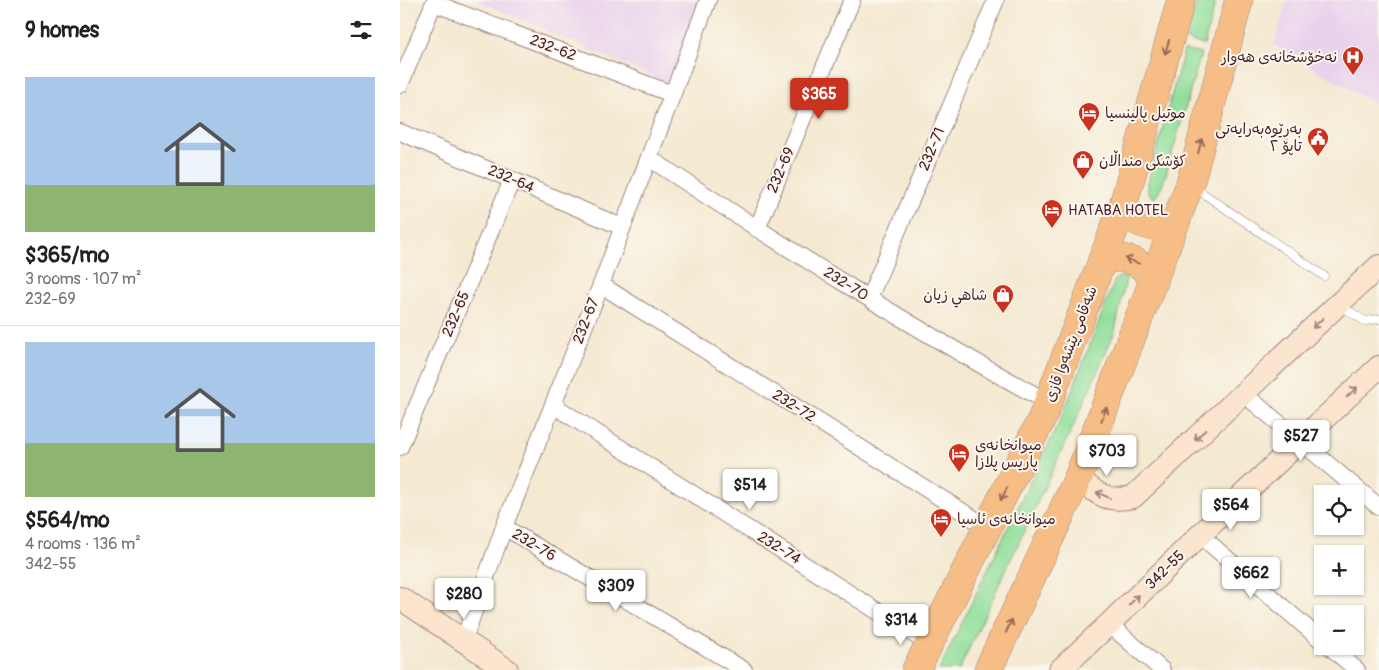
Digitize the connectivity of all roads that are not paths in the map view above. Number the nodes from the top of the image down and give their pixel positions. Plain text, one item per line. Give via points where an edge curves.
1 (708, 0) edge
2 (852, 0) edge
3 (996, 0) edge
4 (1181, 0) edge
5 (1239, 0) edge
6 (434, 1) edge
7 (404, 66) edge
8 (400, 85) edge
9 (672, 94) junction
10 (400, 132) edge
11 (649, 158) junction
12 (512, 180) junction
13 (1190, 184) junction
14 (1122, 209) junction
15 (1176, 222) junction
16 (622, 227) junction
17 (757, 228) junction
18 (1102, 260) junction
19 (1379, 266) edge
20 (1324, 276) dead end
21 (1154, 281) junction
22 (601, 285) junction
23 (869, 298) junction
24 (1337, 304) junction
25 (1379, 319) edge
26 (1379, 367) edge
27 (1244, 394) junction
28 (1048, 402) junction
29 (553, 405) junction
30 (1299, 440) junction
31 (400, 448) edge
32 (1078, 478) junction
33 (1379, 507) edge
34 (504, 527) junction
35 (987, 527) junction
36 (1200, 535) junction
37 (400, 598) edge
38 (1109, 624) junction
39 (1314, 633) edge
40 (463, 642) junction
41 (923, 655) edge
42 (1340, 655) edge
43 (502, 669) edge
44 (744, 670) edge
45 (902, 670) edge
46 (988, 670) edge
47 (1060, 670) edge
48 (1162, 670) edge
49 (1357, 670) edge

1 - 9 street, 232-67
2 - 17 street, 232-69
3 - 23 street, 232-71
4 -> 14 highway, شەقامی پێشەوا قازی
13 -> 5 highway
6 - 7 street
6 - 9 street, 232-62
7 - 8 street
9 - 11 street, 232-67
10 - 12 street, 232-64
11 - 16 street, 232-67
11 - 17 street, 232-70
12 - 16 street, 232-64
12 - 31 street, 232-65
13 - 15 highway
13 - 20 lane
14 - 15 highway via 1134,221 1150,226
14 - 18 highway, شەقامی پێشەوا قازی
15 - 21 highway
16 - 22 street, 232-67
17 - 23 street, 232-70
21 -> 18 highway via 1145,268 1131,260 1112,257
18 - 28 highway, شەقامی پێشەوا قازی
19 - 24 street
32 -> 21 highway
22 - 29 street, 232-67
22 - 35 street, 232-72
23 - 28 street, 232-70
24 - 25 lane via 1365,321
24 -> 27 street
30 -> 26 street, 342-55
27 - 30 street
27 -> 32 street via 1132,497 1120,500 1106,498
28 -> 35 highway, شەقامی پێشەوا قازی
29 - 34 street, 232-67
29 - 41 street, 232-74
30 - 33 street
30 - 36 street, 342-55
46 -> 32 highway
34 - 40 street, 232-67
34 - 44 street, 232-76
35 - 41 highway, شەقامی پێشەوا قازی
38 -> 36 street, 342-55
36 - 39 street
37 - 40 street
38 - 47 street, 342-55
38 - 48 street
40 - 43 street
41 - 45 street
42 - 49 street

